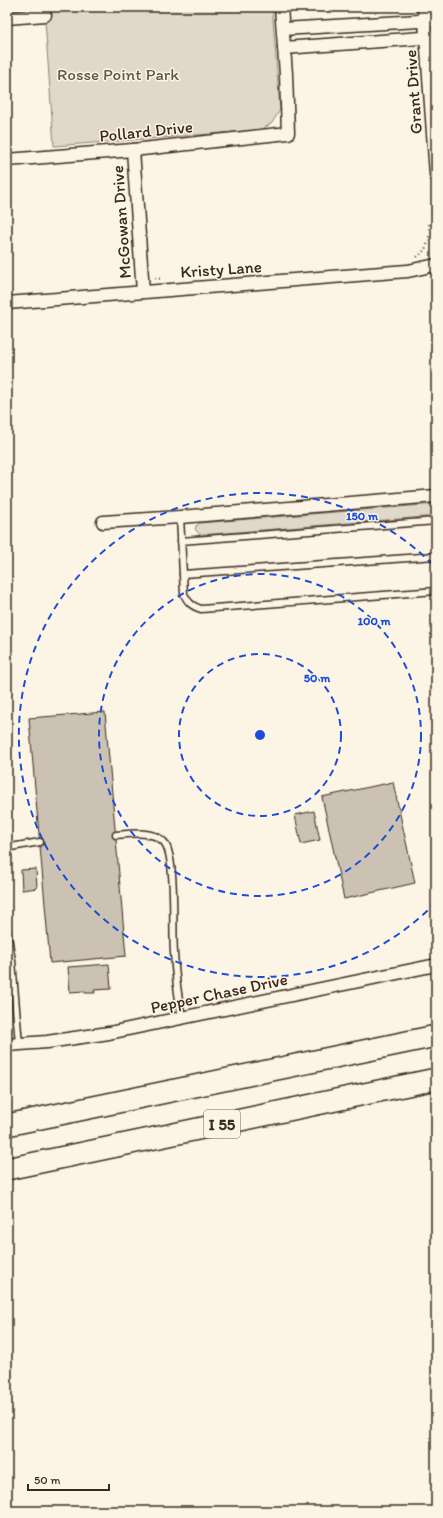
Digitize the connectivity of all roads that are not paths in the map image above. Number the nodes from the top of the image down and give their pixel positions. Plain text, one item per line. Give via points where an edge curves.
1 (281, 7) edge
2 (424, 7) edge
3 (45, 15) dead end
4 (7, 18) edge
5 (430, 20) edge
6 (283, 30) junction
7 (431, 38) edge
8 (284, 48) junction
9 (133, 150) junction
10 (7, 160) edge
11 (436, 175) edge
12 (436, 265) edge
13 (143, 292) junction
14 (7, 303) edge
15 (436, 496) edge
16 (180, 517) junction
17 (436, 521) edge
18 (103, 522) dead end
19 (181, 541) junction
20 (436, 556) edge
21 (183, 574) junction
22 (436, 591) edge
23 (116, 835) dead end
24 (40, 842) dead end
25 (7, 851) edge
26 (7, 930) edge
27 (436, 965) edge
28 (182, 1018) junction
29 (436, 1036) edge
30 (13, 1045) edge
31 (436, 1079) edge
32 (242, 1120) junction
33 (7, 1125) edge
34 (7, 1169) edge
35 (7, 1178) edge

1 - 6 street
2 - 5 street, Grant Drive
3 - 4 street
5 - 6 street
5 - 7 street, Grant Drive
6 - 8 street
7 - 8 street
7 - 11 street, Grant Drive
8 - 9 street, Pollard Drive via 288,133
9 - 10 street, Pollard Drive
9 - 13 street, McGowan Drive
12 - 13 street, Kristy Lane via 401,272
13 - 14 street, Kristy Lane
15 - 16 street
16 - 18 street
16 - 19 lane
17 - 19 lane
19 - 21 lane
20 - 21 lane
21 - 22 lane via 184,594 188,602 201,609
23 - 28 lane via 140,833 162,840 166,844 173,893 174,950
24 - 25 lane via 11,847
26 - 30 lane via 12,961
27 - 28 street, Pepper Chase Drive
28 - 30 street, Pepper Chase Drive via 85,1038
29 - 33 highway, I 55
31 - 32 highway, I 55
32 - 34 highway, I 55
32 - 35 highway

